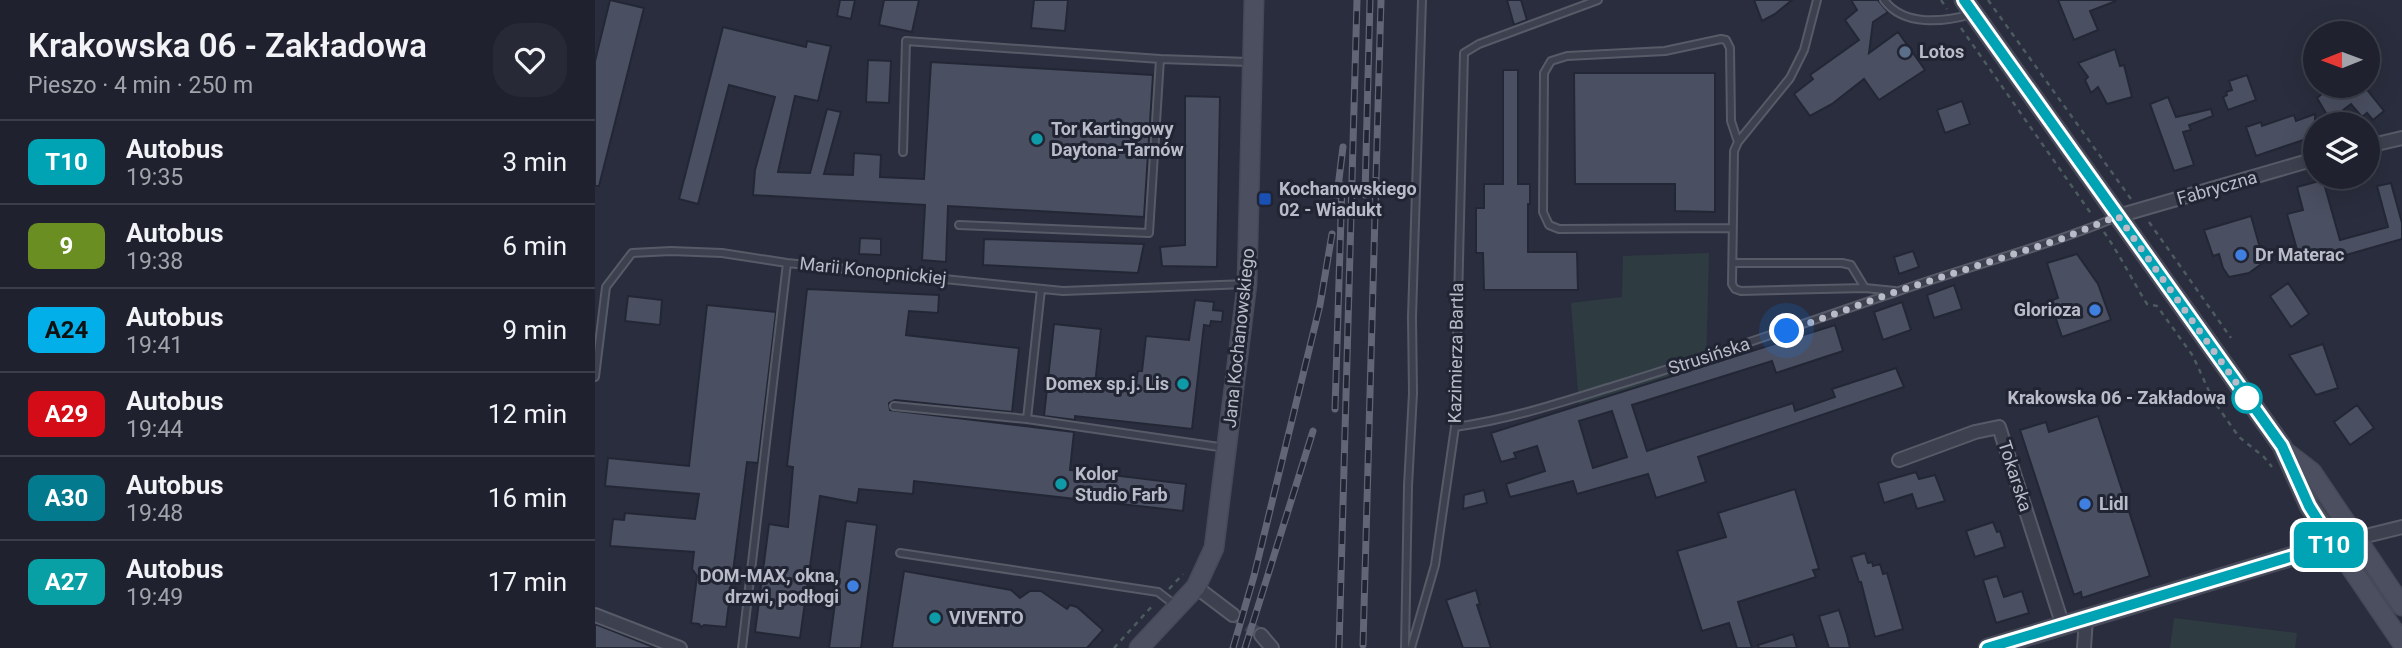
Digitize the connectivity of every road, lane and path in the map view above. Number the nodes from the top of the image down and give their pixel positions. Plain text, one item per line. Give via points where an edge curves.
1 (1254, 0) edge
2 (1422, 0) edge
3 (1598, 0) edge
4 (1817, 0) edge
5 (1884, 0) edge
6 (1941, 0) edge
7 (1988, 0) edge
8 (1969, 7) edge
9 (1954, 19) junction
10 (1160, 59) junction
11 (1253, 62) junction
12 (2402, 138) edge
13 (1738, 142) junction
14 (2380, 143) edge
15 (903, 152) dead end
16 (2303, 162) edge
17 (2143, 209) junction
18 (2118, 216) junction
19 (959, 225) dead end
20 (2098, 225) junction
21 (1732, 228) junction
22 (1733, 262) junction
23 (787, 263) junction
24 (1247, 284) junction
25 (1865, 288) junction
26 (1041, 289) junction
27 (1898, 291) junction
28 (2231, 338) dead end
29 (595, 377) edge
30 (894, 406) dead end
31 (1027, 419) junction
32 (1455, 427) junction
33 (1228, 449) junction
34 (2285, 453) junction
35 (1899, 460) dead end
36 (2276, 473) dead end
37 (2402, 527) edge
38 (2355, 537) junction
39 (2333, 544) junction
40 (900, 552) dead end
41 (1190, 567) dead end
42 (1196, 587) junction
43 (1170, 601) junction
44 (2402, 607) edge
45 (595, 615) edge
46 (1233, 615) tunnel mouth
47 (2086, 619) junction
48 (2063, 626) junction
49 (1261, 635) tunnel mouth
50 (2402, 643) edge
51 (680, 648) edge
52 (742, 648) edge
53 (1114, 648) edge
54 (1139, 648) edge
55 (1272, 648) edge
56 (1405, 648) edge
57 (1412, 648) edge
58 (1988, 648) edge
59 (2084, 648) edge

1 - 11 street, Jana Kochanowskiego
2 - 56 lane
3 - 32 lane, Kazimierza Bartla via 1479,44 1464,54
4 - 13 lane via 1804,50 1790,78
5 - 9 lane via 1912,18
6 - 9 path
7 - 17 path via 2095,152
8 - 9 lane
8 - 18 street
9 - 20 path
10 - 11 lane
10 - 15 lane via 906,41
10 - 19 lane via 1149,233
11 - 24 street, Jana Kochanowskiego
12 - 14 street
13 - 21 lane
13 - 21 lane via 1731,121 1726,40 1665,51 1567,56 1551,61 1544,73 1543,212 1549,225 1559,229
16 - 17 street, Fabryczna
17 - 18 street, Fabryczna
17 - 28 path via 2150,226
18 - 20 lane, Strusińska
18 - 34 street
20 - 27 lane, Strusińska
20 - 36 path via 2147,304 2157,306 2193,356 2213,400 2239,437
21 - 22 lane
22 - 25 lane via 1842,263 1851,265
22 - 25 lane via 1732,284 1741,291
23 - 26 lane, Marii Konopnickiej
23 - 29 lane, Marii Konopnickiej via 722,253 632,253 606,287
23 - 52 lane
24 - 26 lane, Marii Konopnickiej
24 - 33 street, Jana Kochanowskiego
25 - 27 lane
26 - 31 lane
27 - 32 lane, Strusińska via 1700,360 1544,407
30 - 31 lane
31 - 33 lane
32 - 57 lane, Kazimierza Bartla via 1435,565
33 - 42 street, Jana Kochanowskiego via 1214,548
34 - 38 street via 2312,472
34 - 39 street
35 - 48 street, Tokarska via 1999,427
37 - 38 street
38 - 39 street
38 - 44 street
39 - 47 street
39 - 50 street
40 - 43 lane via 1158,592
41 - 43 path
42 - 43 street, Jana Kochanowskiego
42 - 46 street
43 - 53 path
43 - 54 street, Jana Kochanowskiego
45 - 51 street
47 - 48 street
47 - 59 street
48 - 58 street
49 - 55 street

